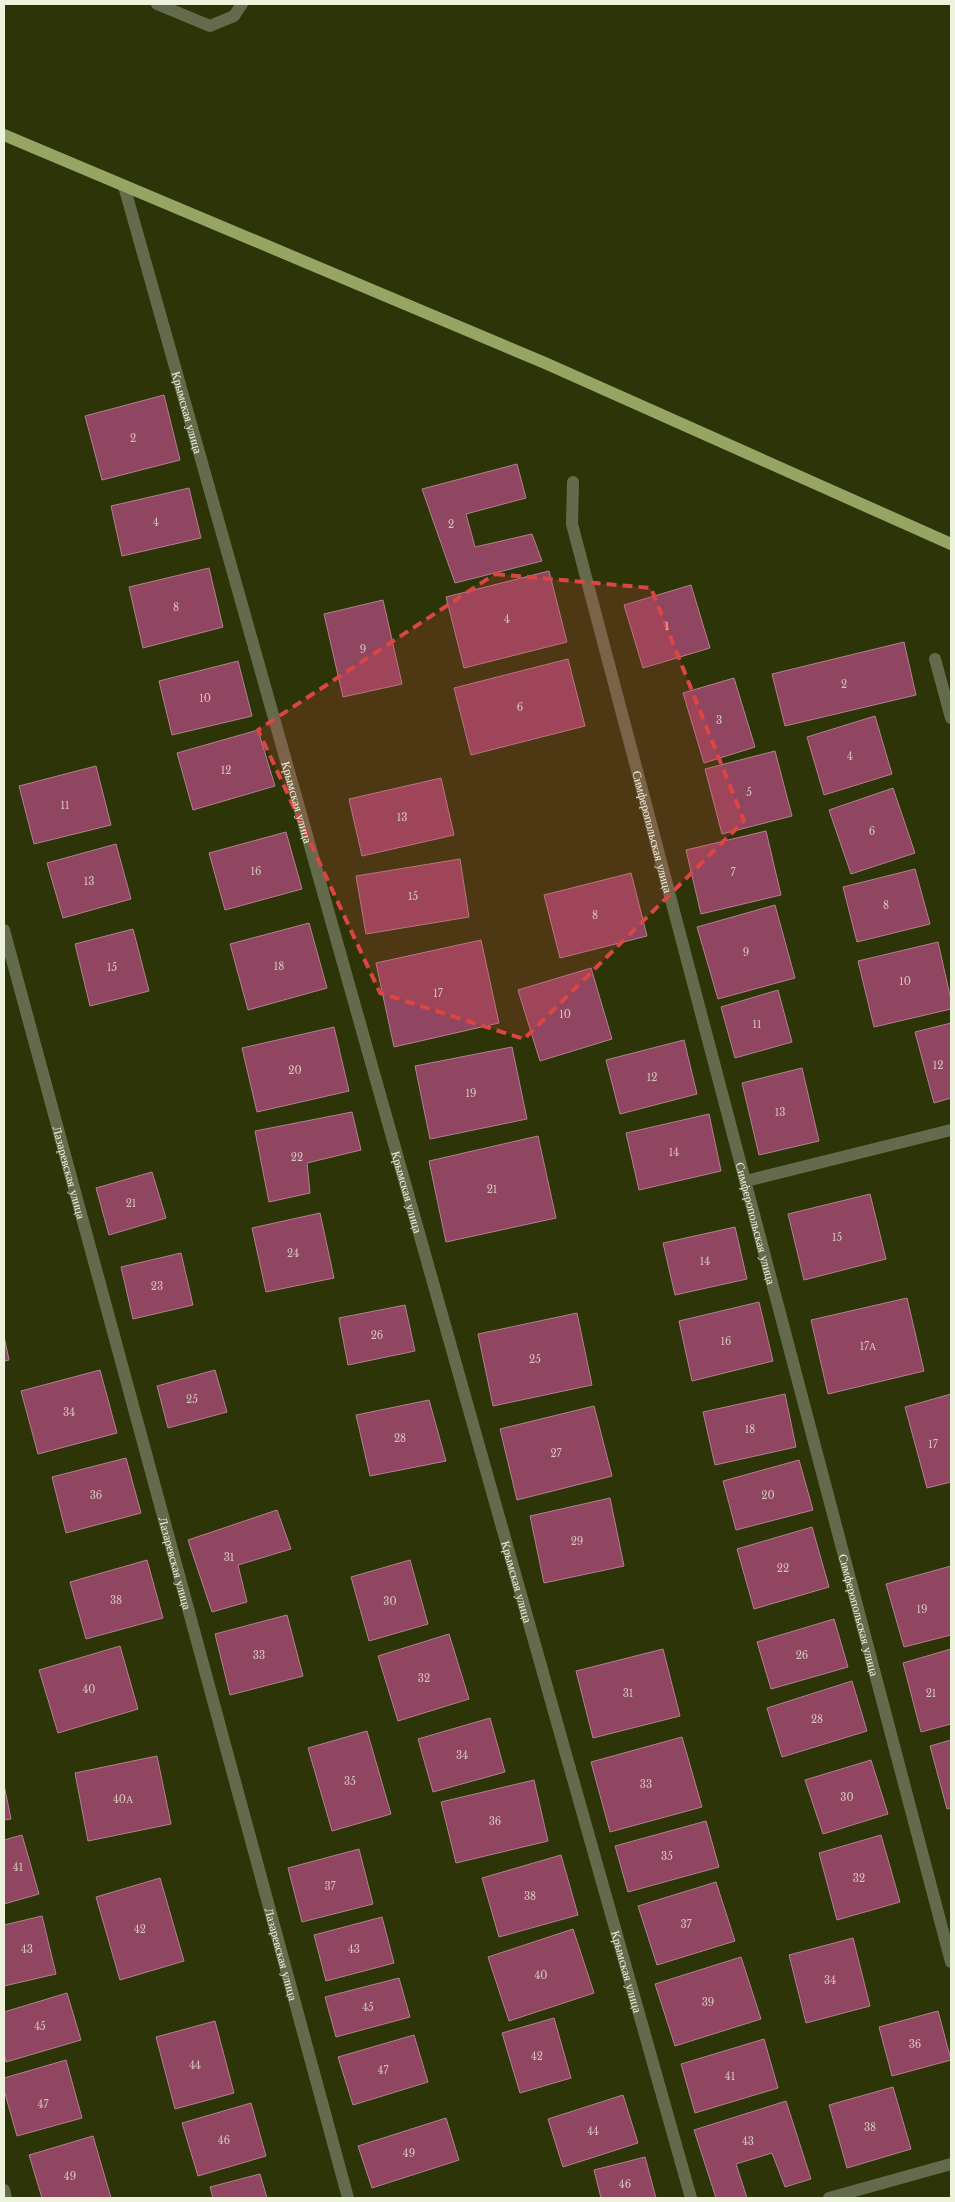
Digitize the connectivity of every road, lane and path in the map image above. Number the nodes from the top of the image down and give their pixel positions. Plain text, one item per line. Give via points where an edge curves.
1 (157, 4) edge
2 (242, 4) edge
3 (4, 135) edge
4 (124, 186) junction
5 (573, 482) dead end
6 (951, 544) edge
7 (935, 659) dead end
8 (951, 718) edge
9 (4, 930) edge
10 (951, 1130) edge
11 (746, 1181) junction
12 (951, 1962) edge
13 (951, 2164) edge
14 (4, 2190) edge
15 (6, 2198) edge
16 (348, 2198) edge
17 (691, 2198) edge
18 (829, 2198) edge

1 - 2 street via 210,26 234,16
3 - 4 main road
4 - 6 main road via 545,363
4 - 17 street, Крымская улица
5 - 11 street, Симферопольская улица via 572,524
7 - 8 street
9 - 16 street, Лазаревская улица
10 - 11 street
11 - 12 street, Симферопольская улица
13 - 18 street
14 - 15 street

